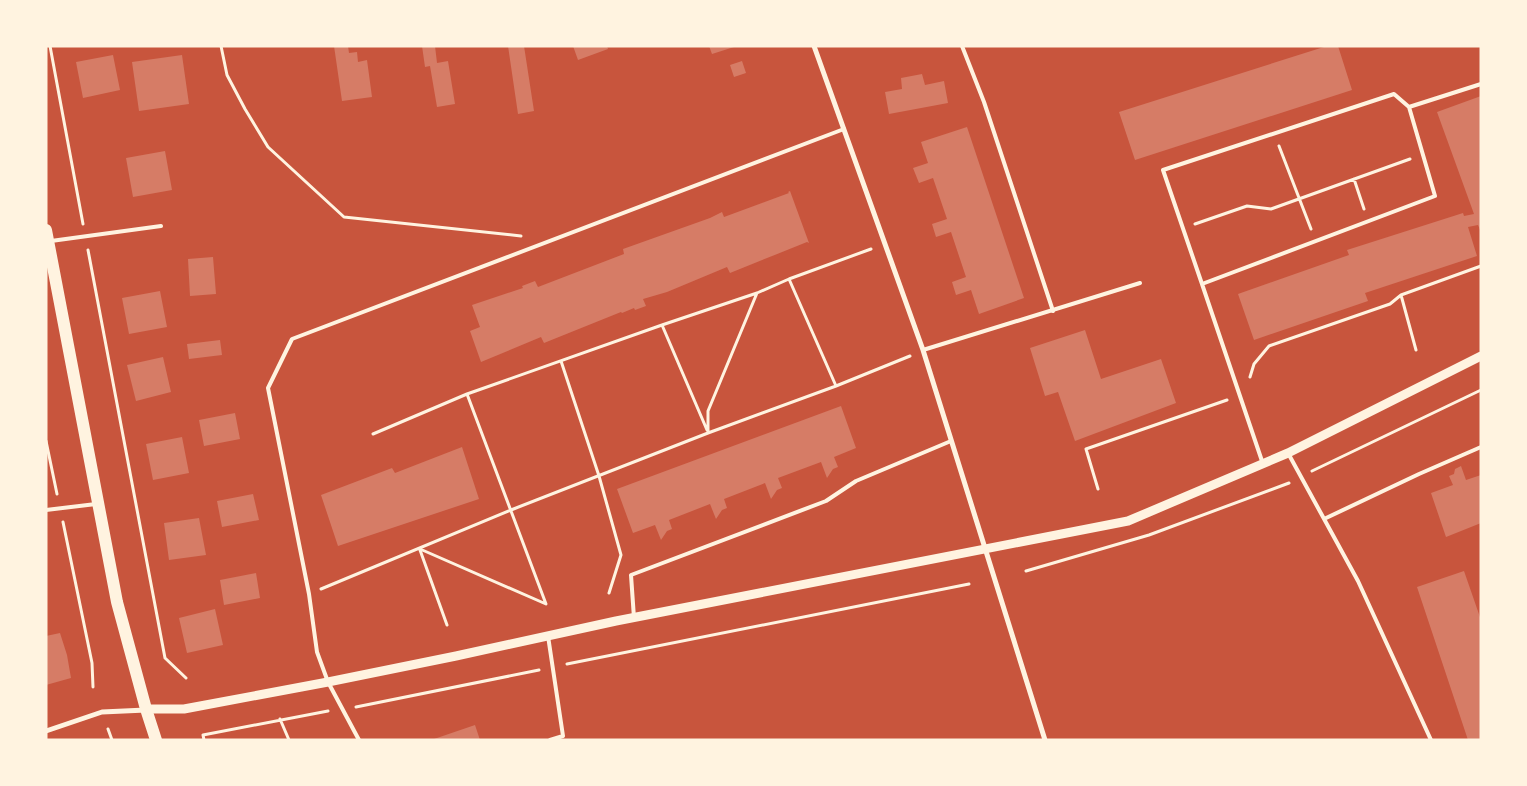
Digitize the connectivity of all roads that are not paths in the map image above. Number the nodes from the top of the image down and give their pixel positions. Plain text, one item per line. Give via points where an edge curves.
1 (814, 46) edge
2 (962, 46) edge
3 (1481, 84) edge
4 (1409, 107) junction
5 (844, 129) junction
6 (160, 226) dead end
7 (47, 235) edge
8 (1140, 283) dead end
9 (1202, 284) junction
10 (1053, 311) junction
11 (923, 350) junction
12 (1481, 356) edge
13 (951, 441) junction
14 (1481, 447) edge
15 (1288, 453) junction
16 (1262, 464) junction
17 (98, 504) junction
18 (46, 510) edge
19 (1324, 519) junction
20 (985, 550) junction
21 (634, 618) junction
22 (548, 636) junction
23 (328, 682) junction
24 (146, 710) junction
25 (46, 731) edge
26 (156, 740) edge
27 (359, 740) edge
28 (551, 740) edge
29 (1045, 740) edge
30 (1431, 740) edge

1 - 5 street
2 - 10 lane via 984,102
3 - 4 lane
4 - 9 lane via 1435,196
4 - 9 lane via 1394,94 1163,170
5 - 11 street
5 - 23 lane via 292,338 268,388 317,652
6 - 7 lane via 86,236
7 - 17 main road
8 - 10 lane
9 - 16 lane
10 - 11 lane
11 - 13 street
12 - 15 street
13 - 20 street
13 - 21 lane via 856,481 826,501 631,576
14 - 19 lane
15 - 16 street
15 - 19 lane
16 - 20 street via 1128,521
17 - 18 lane
17 - 24 main road via 117,602
19 - 30 lane via 1358,581
20 - 21 street
20 - 29 street
21 - 22 street
22 - 23 street
22 - 28 lane via 562,736
23 - 24 street via 184,709
23 - 27 lane
24 - 25 street via 102,712
24 - 26 main road

